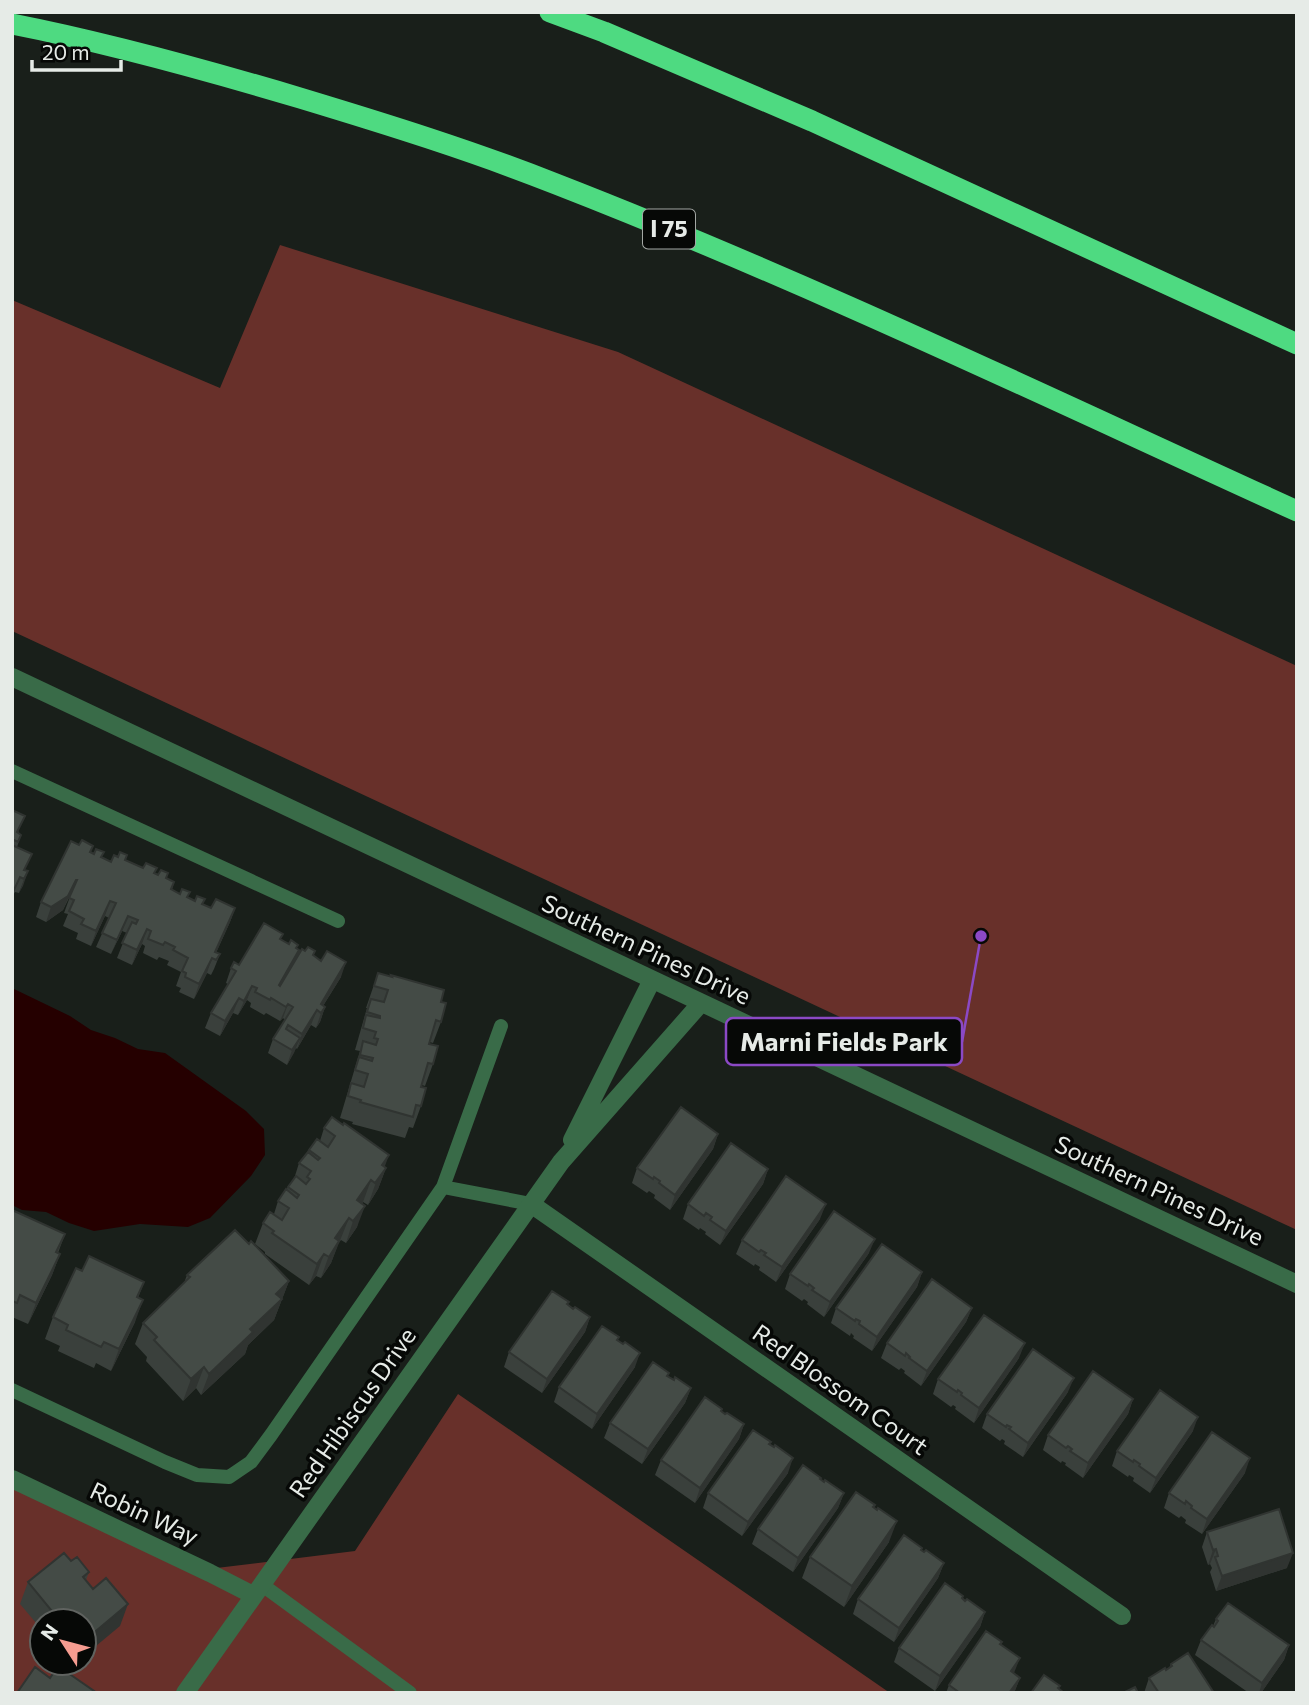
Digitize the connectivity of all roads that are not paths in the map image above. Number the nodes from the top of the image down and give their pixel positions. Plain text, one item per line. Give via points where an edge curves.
1 (550, 12) edge
2 (12, 24) edge
3 (1297, 344) edge
4 (1297, 511) edge
5 (12, 677) edge
6 (12, 771) edge
7 (338, 921) dead end
8 (652, 980) junction
9 (701, 1003) junction
10 (501, 1026) dead end
11 (562, 1162) junction
12 (443, 1187) junction
13 (531, 1204) junction
14 (1297, 1284) edge
15 (12, 1390) edge
16 (12, 1479) edge
17 (257, 1590) junction
18 (1122, 1616) dead end
19 (185, 1693) edge
20 (410, 1693) edge

1 - 3 highway via 812,121
2 - 4 highway, I 75 via 222,75 380,122 553,183 892,326
5 - 8 street, Southern Pines Drive
6 - 7 lane
8 - 9 street, Southern Pines Drive
8 - 11 street, Red Hibiscus Drive
9 - 11 street, Red Hibiscus Drive
9 - 14 street, Southern Pines Drive
10 - 12 lane
11 - 13 street, Red Hibiscus Drive
12 - 13 lane
12 - 15 lane via 271,1435 251,1462 229,1477 197,1475
13 - 17 street, Red Hibiscus Drive
13 - 18 street, Red Blossom Court
16 - 17 street, Robin Way via 210,1573
17 - 19 street, Red Hibiscus Drive
17 - 20 lane

